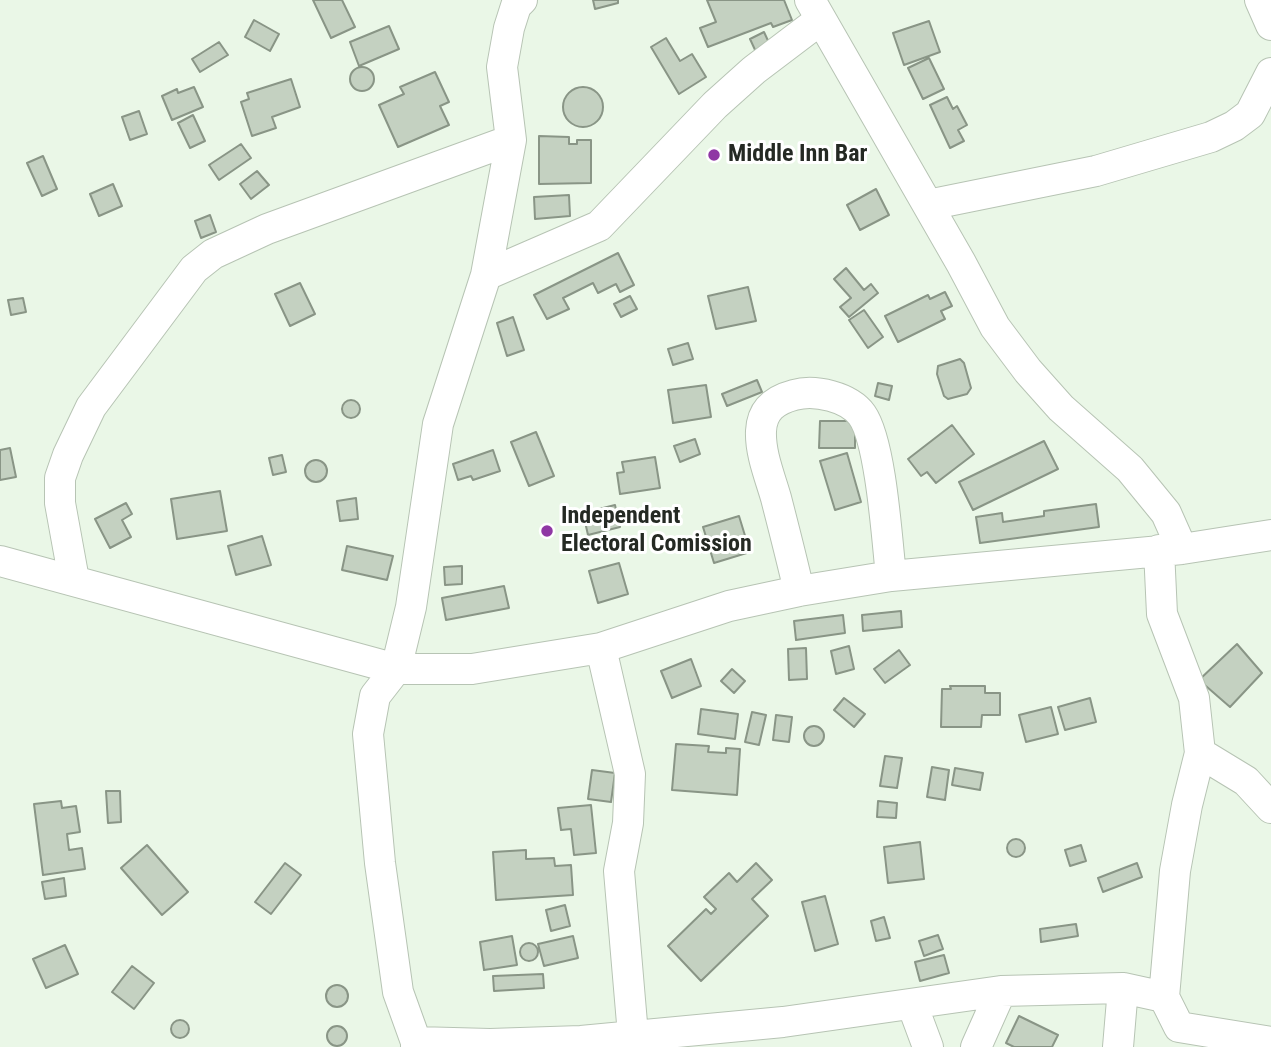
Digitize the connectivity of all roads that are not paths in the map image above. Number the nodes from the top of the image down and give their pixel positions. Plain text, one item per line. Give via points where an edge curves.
1 (522, 0) edge
2 (1260, 0) edge
3 (815, 10) edge
4 (1271, 25) edge
5 (1271, 73) edge
6 (511, 140) junction
7 (928, 205) junction
8 (486, 275) junction
9 (1271, 535) edge
10 (1170, 549) junction
11 (0, 561) edge
12 (891, 576) junction
13 (74, 580) junction
14 (799, 591) junction
15 (601, 648) junction
16 (396, 668) junction
17 (1200, 752) junction
18 (1271, 807) edge
19 (1123, 988) junction
20 (1000, 991) junction
21 (1164, 997) junction
22 (912, 1004) junction
23 (633, 1035) junction
24 (1271, 1042) edge
25 (416, 1044) edge
26 (928, 1047) edge
27 (976, 1047) edge
28 (1118, 1047) edge

1 - 6 street via 509,29 502,67
2 - 4 street
3 - 7 street
3 - 8 street via 598,226
5 - 7 street via 1250,114 1211,136 1096,172
6 - 8 street
6 - 13 street via 267,229 213,254 194,269 91,407 68,455 60,478 60,503
7 - 10 street via 995,327 1028,371 1061,408 1130,469 1166,513
8 - 16 street via 438,424 411,607
9 - 10 street
10 - 12 street
10 - 17 street via 1162,614 1194,698
11 - 13 street
12 - 14 street
12 - 14 street via 875,447 862,415 834,397 798,393 778,400 765,413 761,431
13 - 16 street
14 - 15 street via 729,606
15 - 16 street via 472,669
15 - 23 street via 631,774 619,871
16 - 25 street via 375,696 369,734 398,992
17 - 18 street via 1246,781
17 - 21 street via 1175,871
19 - 20 street
19 - 21 street
19 - 28 street
20 - 22 street
20 - 27 street
21 - 24 street via 1179,1027
22 - 23 street via 783,1022
22 - 26 street
23 - 25 street via 581,1041

